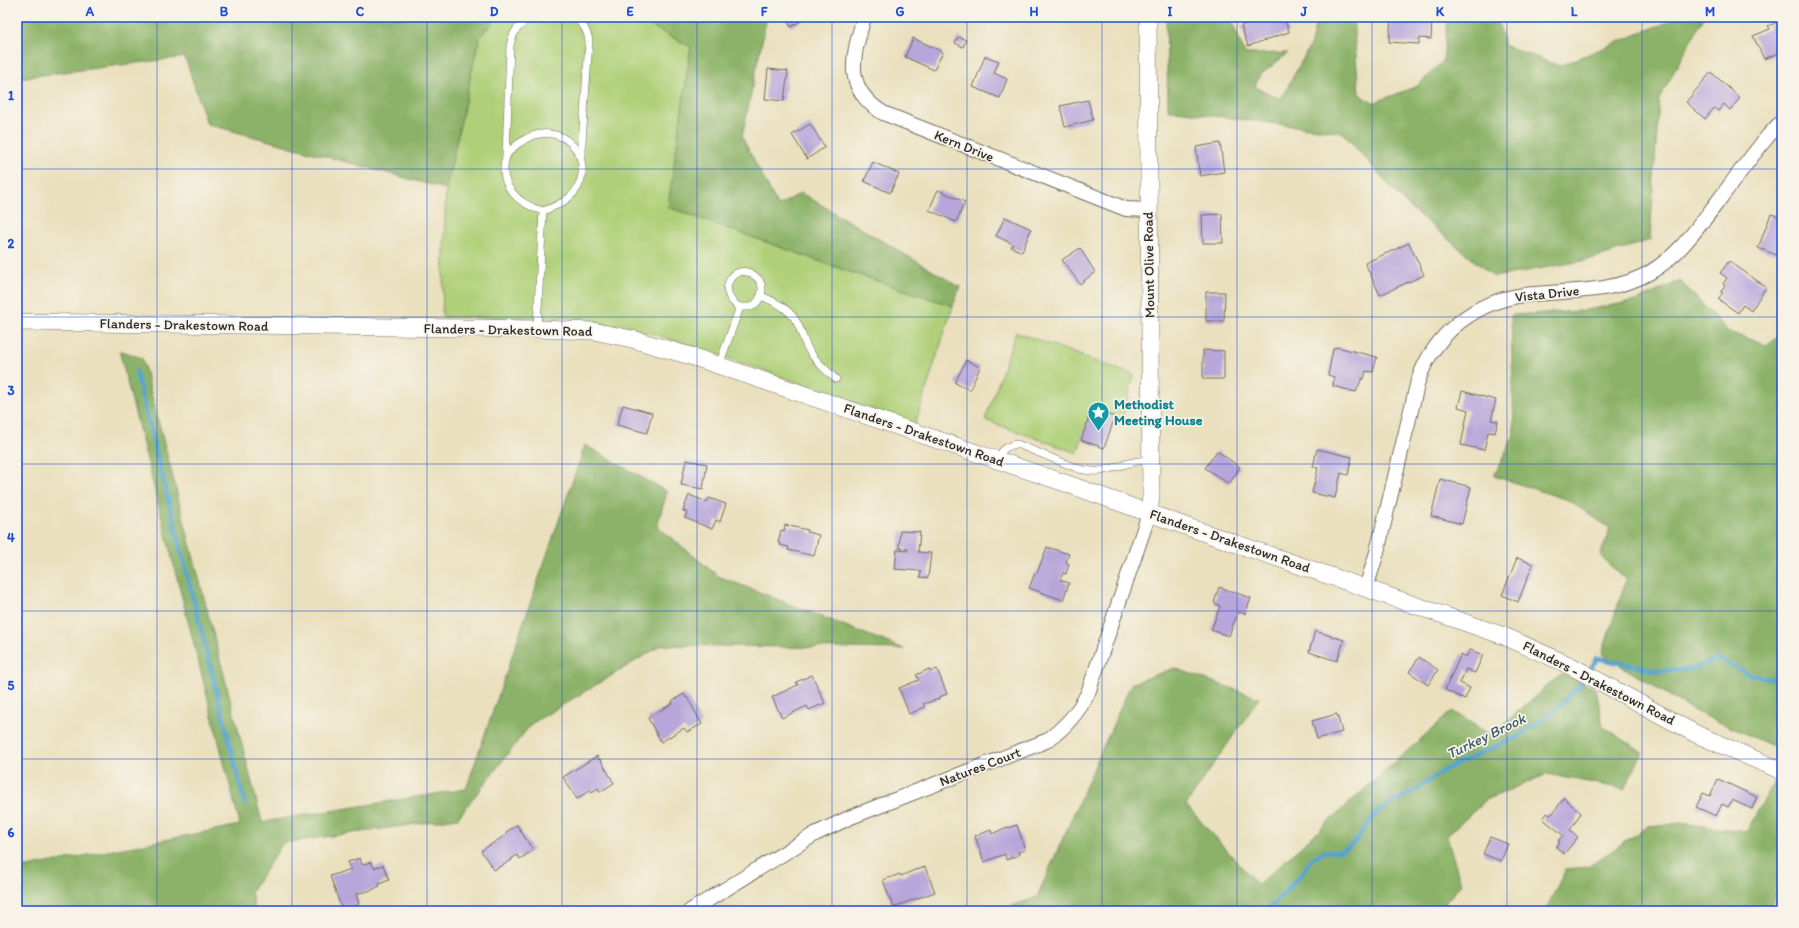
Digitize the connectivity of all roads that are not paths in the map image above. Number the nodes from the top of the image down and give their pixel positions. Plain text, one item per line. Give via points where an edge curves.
1 (540, 17) edge
2 (570, 17) edge
3 (864, 17) edge
4 (1148, 17) edge
5 (1782, 121) edge
6 (506, 157) junction
7 (581, 157) junction
8 (1148, 210) junction
9 (542, 211) junction
10 (761, 296) junction
11 (740, 308) junction
12 (17, 322) edge
13 (538, 329) junction
14 (719, 365) junction
15 (836, 379) dead end
16 (997, 460) junction
17 (1151, 461) junction
18 (1149, 514) junction
19 (1366, 588) junction
20 (1782, 771) edge
21 (690, 911) edge

1 - 6 lane via 520,24 512,37
2 - 7 lane via 583,24 590,41
3 - 8 street, Kern Drive via 854,54 854,73 859,91 883,114 1126,209
4 - 8 street, Mount Olive Road
5 - 19 street, Vista Drive via 1685,244 1660,266 1618,286 1524,295 1492,303 1465,318 1444,335 1428,356 1418,381
6 - 7 lane via 512,148 522,141 536,134 547,133 567,140
6 - 9 lane via 508,187 514,195 532,208
7 - 9 lane via 580,182 575,193 567,200
8 - 17 street, Mount Olive Road
9 - 13 lane
10 - 11 lane via 751,307
10 - 11 lane via 761,285 754,275 744,271 734,274 729,280 727,291 732,302
10 - 15 lane via 780,304 791,313 812,355
11 - 14 lane
12 - 13 street, Flanders - Drakestown Road
13 - 14 street, Flanders - Drakestown Road via 593,331 632,339
14 - 16 street, Flanders - Drakestown Road
16 - 17 lane via 1007,446 1017,444 1089,471 1099,471 1142,460
16 - 18 street, Flanders - Drakestown Road
17 - 18 street, Mount Olive Road
18 - 19 street, Flanders - Drakestown Road
18 - 21 street, Natures Court via 1088,693 1080,709 1065,727 1046,741 851,817 815,834
19 - 20 street, Flanders - Drakestown Road via 1504,636 1571,666 1696,734

